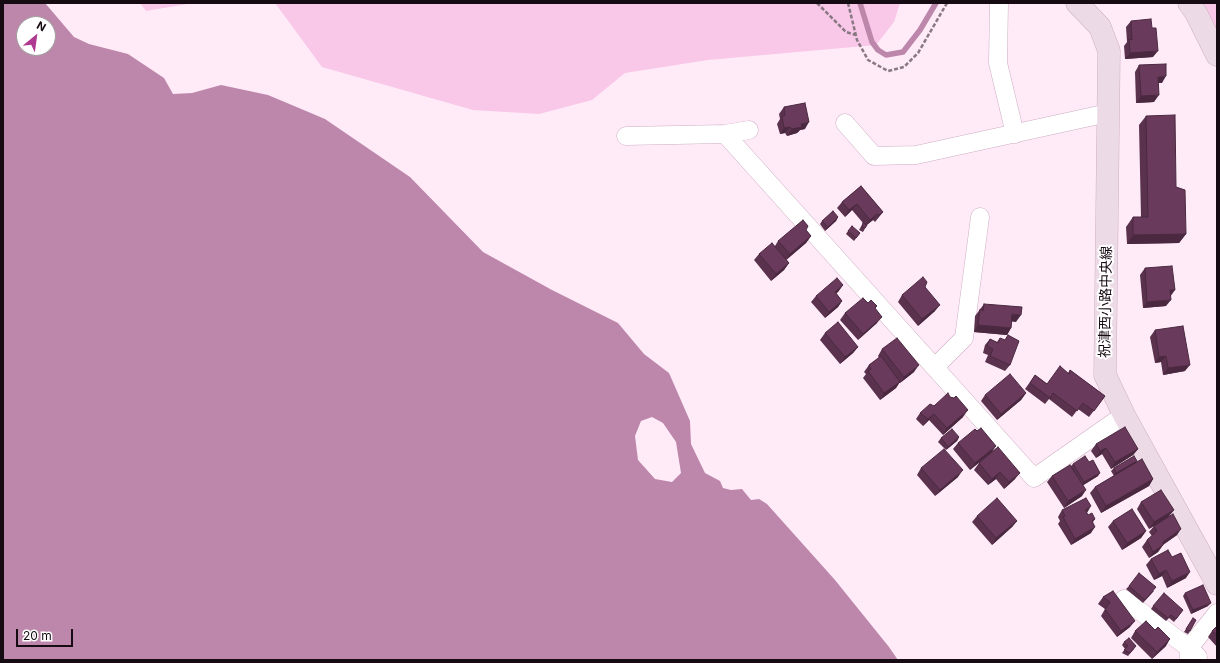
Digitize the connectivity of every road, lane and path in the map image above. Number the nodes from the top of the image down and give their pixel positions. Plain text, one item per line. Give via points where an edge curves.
1 (817, 3) edge
2 (848, 3) edge
3 (947, 3) edge
4 (999, 3) edge
5 (1077, 3) edge
6 (1189, 3) edge
7 (856, 35) junction
8 (1217, 55) edge
9 (1108, 114) junction
10 (845, 123) dead end
11 (749, 130) dead end
12 (725, 134) junction
13 (1015, 134) junction
14 (626, 136) dead end
15 (980, 217) dead end
16 (935, 367) junction
17 (1124, 415) junction
18 (1217, 584) edge
19 (1124, 599) dead end
20 (1217, 613) edge
21 (1193, 656) edge

1 - 7 path via 846,32
2 - 7 path
3 - 7 path via 918,53 904,66 888,71 868,60
4 - 13 street via 998,63
5 - 9 main road, 祝津西小路中央線 via 1100,28 1109,51
6 - 8 main road
9 - 13 street
9 - 17 main road, 祝津西小路中央線 via 1104,375
10 - 13 street via 874,156 916,155
11 - 12 street
12 - 14 street
12 - 16 street
15 - 16 street via 964,338
16 - 17 street via 1034,478
17 - 18 main road, 祝津西小路中央線
19 - 21 street
20 - 21 street

